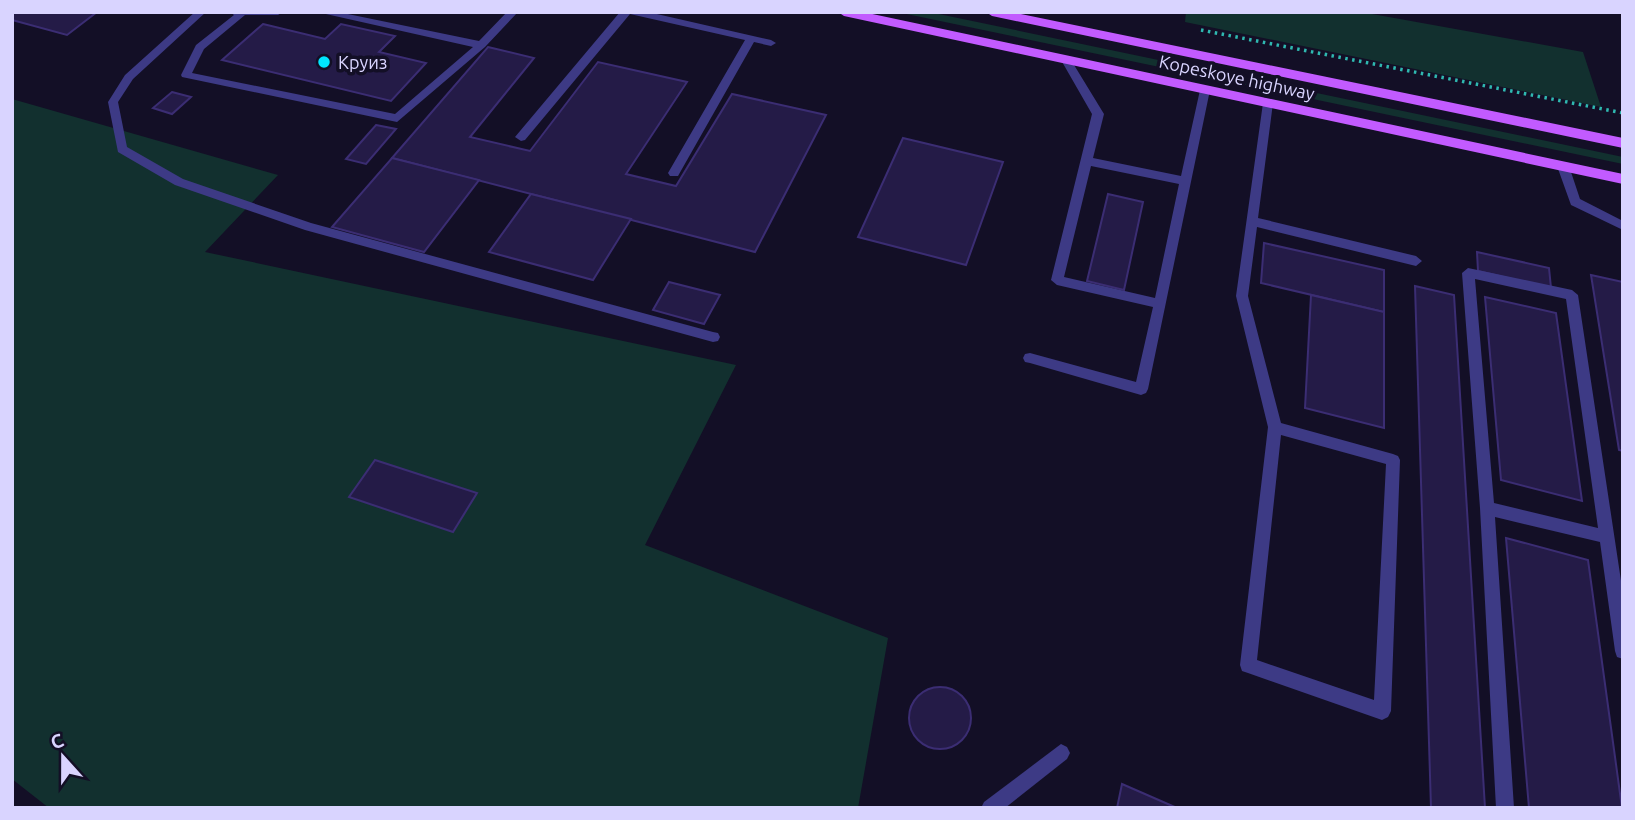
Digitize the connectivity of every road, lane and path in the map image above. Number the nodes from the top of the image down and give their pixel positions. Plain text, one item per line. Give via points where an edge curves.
1 (201, 12) edge
2 (278, 12) edge
3 (322, 12) edge
4 (513, 12) edge
5 (626, 12) edge
6 (633, 12) edge
7 (844, 12) edge
8 (992, 12) edge
9 (238, 13) edge
10 (1193, 29) dead end
11 (751, 39) junction
12 (771, 43) dead end
13 (481, 45) junction
14 (1066, 60) junction
15 (1205, 90) junction
16 (1268, 103) junction
17 (1623, 113) edge
18 (520, 136) dead end
19 (1623, 143) edge
20 (1087, 161) junction
21 (1563, 166) junction
22 (674, 173) dead end
23 (1623, 179) edge
24 (1186, 181) junction
25 (1251, 220) junction
26 (1623, 226) edge
27 (1416, 261) dead end
28 (1160, 304) junction
29 (713, 337) dead end
30 (1030, 358) dead end
31 (1275, 427) junction
32 (1487, 508) junction
33 (1608, 537) junction
34 (1623, 651) edge
35 (1061, 753) dead end
36 (990, 808) edge
37 (1505, 808) edge

1 - 29 lane via 129,77 113,102 122,149 179,182 309,228
2 - 9 lane
3 - 13 lane
4 - 13 lane
5 - 18 lane
6 - 11 lane
7 - 14 main road, Kopeskoye highway
8 - 19 main road, Kopeskoye highway
9 - 13 lane via 200,47 186,75 397,118
10 - 17 path
11 - 12 lane
11 - 22 lane
14 - 15 main road, Kopeskoye highway
14 - 20 lane via 1098,114
15 - 16 main road, Kopeskoye highway
15 - 24 lane
16 - 21 main road, Kopeskoye highway
16 - 25 lane
20 - 24 lane
20 - 28 lane via 1057,280
21 - 23 main road, Kopeskoye highway
21 - 26 lane via 1575,202
24 - 28 lane
25 - 27 lane
25 - 31 lane via 1242,296
28 - 30 lane via 1141,389
31 - 31 lane via 1248,665 1382,711 1393,460
32 - 33 lane
32 - 33 lane via 1468,273 1572,295
32 - 37 lane
33 - 34 lane
35 - 36 lane

